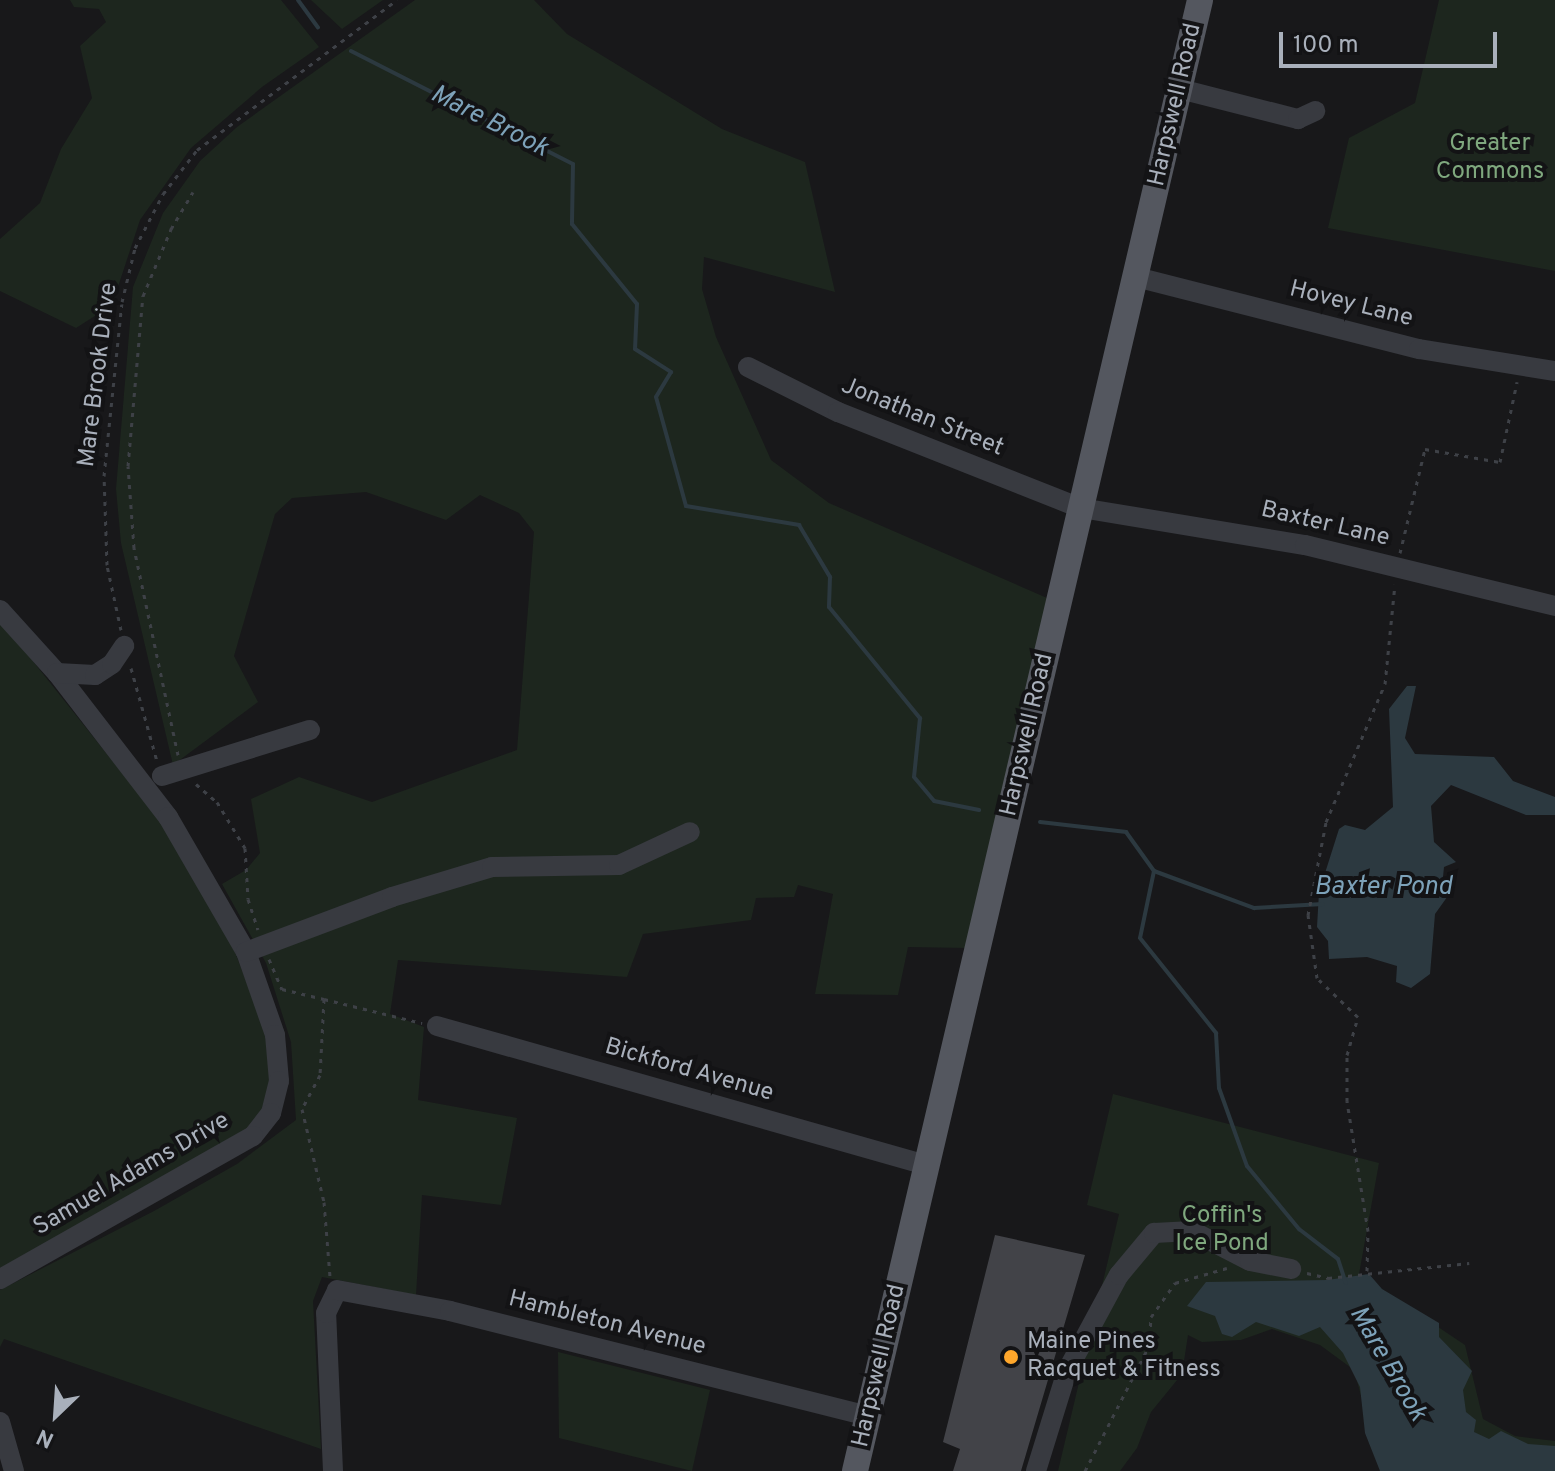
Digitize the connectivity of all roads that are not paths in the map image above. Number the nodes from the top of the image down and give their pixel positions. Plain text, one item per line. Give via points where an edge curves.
1 (1200, 0) edge
2 (1180, 89) junction
3 (1315, 111) dead end
4 (1136, 277) junction
5 (748, 367) dead end
6 (1555, 371) edge
7 (1081, 508) junction
8 (1555, 606) edge
9 (0, 610) edge
10 (124, 646) road end
11 (57, 673) junction
12 (310, 730) dead end
13 (172, 773) road end
14 (690, 832) dead end
15 (255, 949) junction
16 (437, 1026) road end
17 (926, 1165) junction
18 (1291, 1269) road end
19 (0, 1279) edge
20 (869, 1416) junction
21 (0, 1422) edge
22 (858, 1470) edge
23 (14, 1471) edge
24 (32, 1471) edge
25 (333, 1471) edge
26 (1036, 1471) edge

1 - 2 main road, Harpswell Road
2 - 3 street via 1298,119
2 - 4 main road, Harpswell Road
4 - 6 street, Hovey Lane via 1419,349
4 - 7 main road, Harpswell Road
5 - 7 street, Jonathan Street via 838,412
7 - 8 street, Baxter Lane via 1216,527
7 - 17 main road, Harpswell Road
9 - 11 street, Samuel Adams Drive
10 - 11 street via 112,664 95,675
11 - 15 street, Samuel Adams Drive via 168,817
12 - 13 street
14 - 15 street via 619,865 492,867
15 - 19 street, Samuel Adams Drive via 275,1035 279,1081 271,1113 253,1136
16 - 17 street, Bickford Avenue
17 - 20 main road, Harpswell Road
18 - 26 street via 1250,1261 1192,1231 1154,1233 1119,1275 1067,1371
20 - 22 main road, Harpswell Road
20 - 25 street, Hambleton Avenue via 450,1311 343,1290 332,1292 326,1313
21 - 23 street
23 - 24 street

